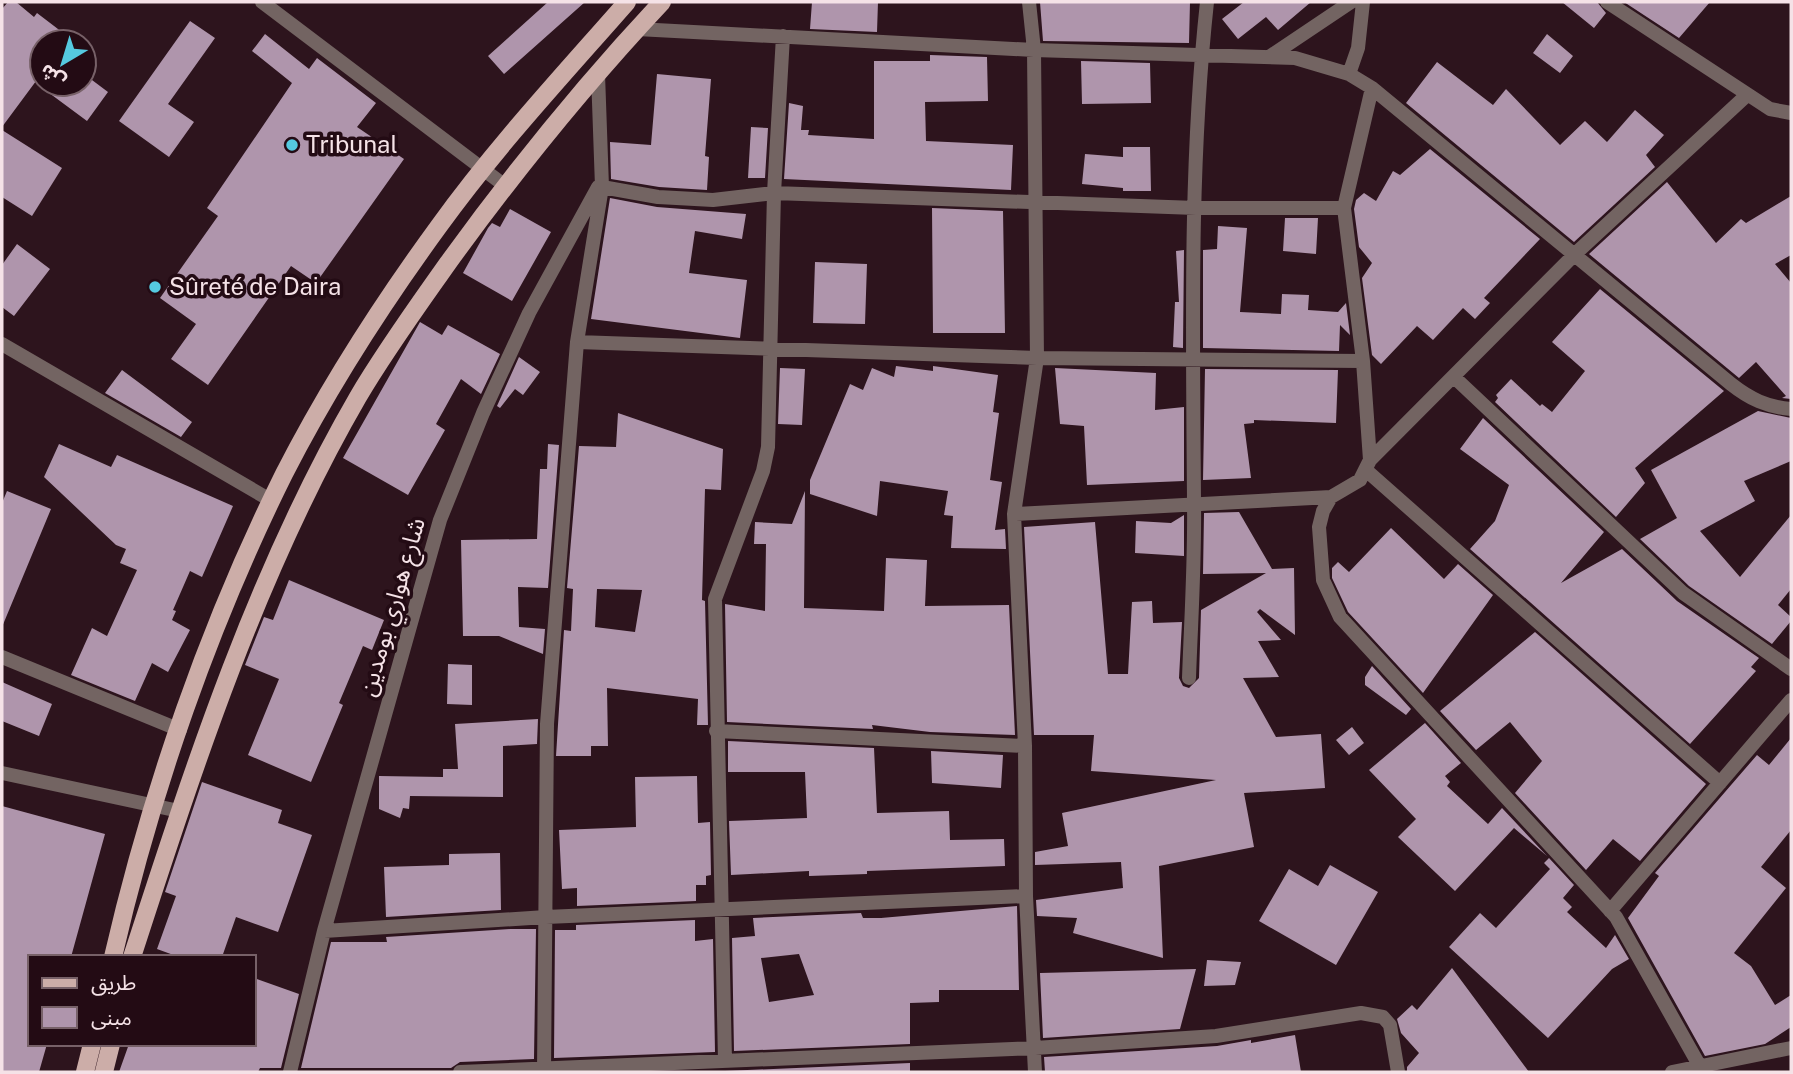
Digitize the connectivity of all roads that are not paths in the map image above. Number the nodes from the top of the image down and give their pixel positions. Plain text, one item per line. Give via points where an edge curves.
1 (262, 2) edge
2 (627, 2) edge
3 (662, 2) edge
4 (1029, 2) edge
5 (1207, 2) edge
6 (1351, 2) edge
7 (1363, 2) edge
8 (1607, 2) edge
9 (637, 29) junction
10 (783, 36) junction
11 (1034, 50) junction
12 (1201, 55) junction
13 (1269, 57) junction
14 (598, 74) junction
15 (1349, 74) junction
16 (1372, 88) junction
17 (1747, 94) junction
18 (1791, 113) edge
19 (482, 169) junction
20 (602, 183) junction
21 (504, 185) junction
22 (774, 193) junction
23 (1035, 202) junction
24 (1196, 208) junction
25 (1344, 208) junction
26 (1574, 255) junction
27 (577, 342) junction
28 (2, 344) edge
29 (769, 350) junction
30 (1037, 358) junction
31 (1191, 359) junction
32 (1363, 361) junction
33 (1454, 377) junction
34 (1791, 409) edge
35 (1368, 466) junction
36 (1331, 497) junction
37 (272, 501) junction
38 (1194, 505) junction
39 (1014, 514) junction
40 (2, 657) edge
41 (1791, 669) edge
42 (1189, 678) dead end
43 (1791, 700) edge
44 (180, 730) junction
45 (716, 731) junction
46 (1025, 746) junction
47 (2, 773) edge
48 (1720, 783) junction
49 (155, 804) junction
50 (179, 811) junction
51 (1026, 896) junction
52 (722, 911) junction
53 (1610, 911) junction
54 (545, 917) junction
55 (324, 932) junction
56 (114, 955) edge
57 (133, 955) edge
58 (92, 1046) edge
59 (110, 1046) edge
60 (1035, 1048) junction
61 (1791, 1048) edge
62 (725, 1062) junction
63 (1701, 1069) edge
64 (544, 1071) edge
65 (85, 1072) edge
66 (104, 1072) edge
67 (290, 1072) edge
68 (460, 1072) edge
69 (1035, 1072) edge
70 (1398, 1072) edge
71 (1672, 1072) edge

1 - 19 street
2 - 19 main road
3 - 9 main road
4 - 11 street
5 - 12 street
6 - 13 street
7 - 15 street via 1358,48
8 - 17 street
9 - 10 street
9 - 14 main road
10 - 11 street
10 - 22 street
11 - 12 street
11 - 23 street
12 - 13 street
12 - 24 street
13 - 15 street via 1295,58
14 - 20 street
14 - 21 main road
15 - 16 street
16 - 25 street
16 - 26 street
17 - 18 street via 1770,109
17 - 26 street
19 - 21 street
19 - 37 main road via 352,355
20 - 22 street via 659,197 713,200
20 - 27 street
20 - 55 street, شارع هواري بومدين via 529,313 440,520
21 - 50 main road via 352,408 290,529
22 - 23 street
22 - 29 street
23 - 24 street
23 - 30 street
24 - 25 street
24 - 31 street
25 - 32 street
26 - 33 street
26 - 34 street via 1750,398
27 - 29 street
27 - 54 street via 547,724
28 - 37 street
29 - 30 street
29 - 45 street via 765,459 715,599
30 - 31 street
30 - 39 street
31 - 32 street
31 - 38 street
32 - 35 street
33 - 35 street
33 - 41 street via 1683,593
35 - 36 street via 1360,480
35 - 48 street
36 - 38 street
36 - 53 street via 1319,527 1320,555 1323,579 1340,617
37 - 44 main road
38 - 39 street
38 - 42 street
39 - 46 street
40 - 44 street
43 - 48 street
44 - 49 main road
45 - 46 street
45 - 52 street
46 - 51 street
47 - 49 street
48 - 53 street
49 - 50 street
49 - 56 main road
50 - 57 main road
51 - 52 street
51 - 60 street
52 - 54 street
52 - 62 street
53 - 63 street
54 - 55 street
54 - 64 street
55 - 67 street, شارع هواري بومدين
58 - 65 main road
59 - 66 main road
60 - 62 street
60 - 69 street
60 - 70 street via 1216,1037 1361,1013 1383,1017 1390,1025
61 - 63 street
62 - 64 street
63 - 71 street
64 - 68 street

